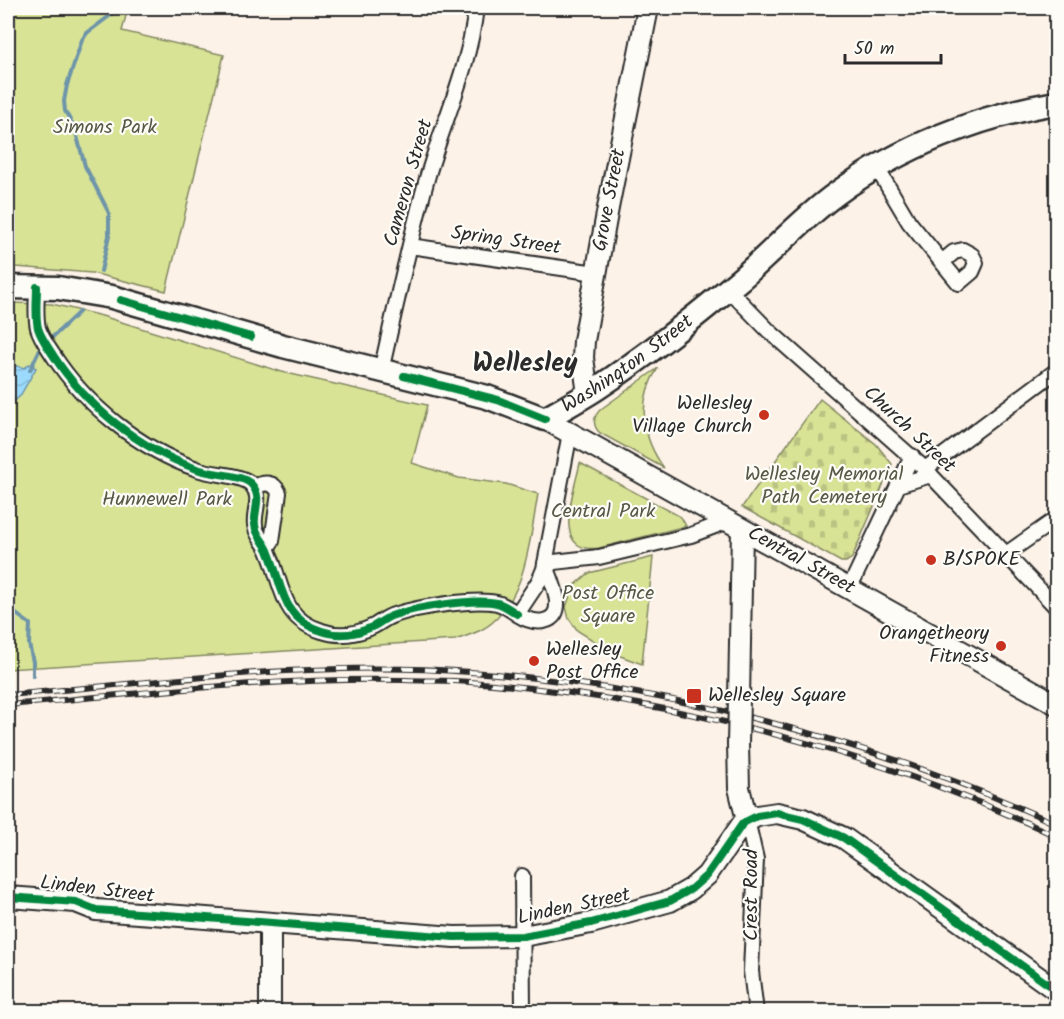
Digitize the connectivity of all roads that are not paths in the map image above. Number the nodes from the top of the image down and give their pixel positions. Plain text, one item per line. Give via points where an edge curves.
1 (476, 8) edge
2 (648, 8) edge
3 (1056, 103) edge
4 (877, 168) junction
5 (410, 246) junction
6 (942, 262) junction
7 (596, 273) junction
8 (8, 286) edge
9 (38, 287) junction
10 (728, 289) junction
11 (381, 371) junction
12 (1056, 371) edge
13 (588, 394) junction
14 (545, 419) junction
15 (570, 433) junction
16 (912, 456) junction
17 (928, 472) junction
18 (898, 485) junction
19 (254, 487) junction
20 (1056, 519) edge
21 (735, 525) junction
22 (267, 548) junction
23 (1006, 554) junction
24 (545, 563) junction
25 (850, 587) junction
26 (1056, 607) edge
27 (517, 614) junction
28 (1056, 704) edge
29 (747, 820) junction
30 (522, 876) dead end
31 (8, 897) edge
32 (96, 910) junction
33 (8, 911) edge
34 (270, 923) junction
35 (523, 936) junction
36 (1056, 990) edge
37 (270, 1011) edge
38 (523, 1011) edge
39 (756, 1011) edge

1 - 5 street, Cameron Street via 459,86 432,163
2 - 7 street, Grove Street
3 - 4 main road, Washington Street via 949,133 902,152
4 - 6 street via 901,211
4 - 10 main road, Washington Street via 817,209
5 - 7 street, Spring Street
5 - 11 street, Cameron Street
6 - 6 street via 959,283 974,270 976,263 965,250 958,250
7 - 13 street, Grove Street via 583,347
8 - 9 main road, Washington Street
9 - 11 main road, Washington Street via 112,297
9 - 19 street via 37,319 46,344 90,401 132,434 193,468 242,479
10 - 13 main road, Washington Street
10 - 16 street, Church Street
11 - 14 main road, Washington Street via 488,397
12 - 17 street
13 - 14 main road, Washington Street
14 - 15 street, Central Street
15 - 21 street, Central Street
15 - 24 street
16 - 17 street, Church Street
16 - 18 street
17 - 18 street
17 - 23 street, Church Street
18 - 25 street
19 - 22 street via 255,526
19 - 22 street via 270,483 279,493 272,541
20 - 23 street
21 - 24 street via 599,556
21 - 25 street, Central Street
21 - 29 street, Crest Road, bridge via 738,781
22 - 27 street via 289,608 322,632 359,632 397,614 449,604 495,603
23 - 26 street, Church Street
24 - 27 street via 539,581
24 - 27 street via 557,598 555,613 540,621
25 - 28 street, Central Street
29 - 35 street, Linden Street via 711,871 675,899 591,923
29 - 36 street via 767,813 787,814 838,835
29 - 39 street, Crest Road via 756,859 752,971
30 - 35 street
31 - 32 street, Linden Street via 76,902
32 - 33 street, Linden Street via 74,916
32 - 34 street, Linden Street
34 - 35 street, Linden Street via 445,936
34 - 37 street
35 - 38 street

